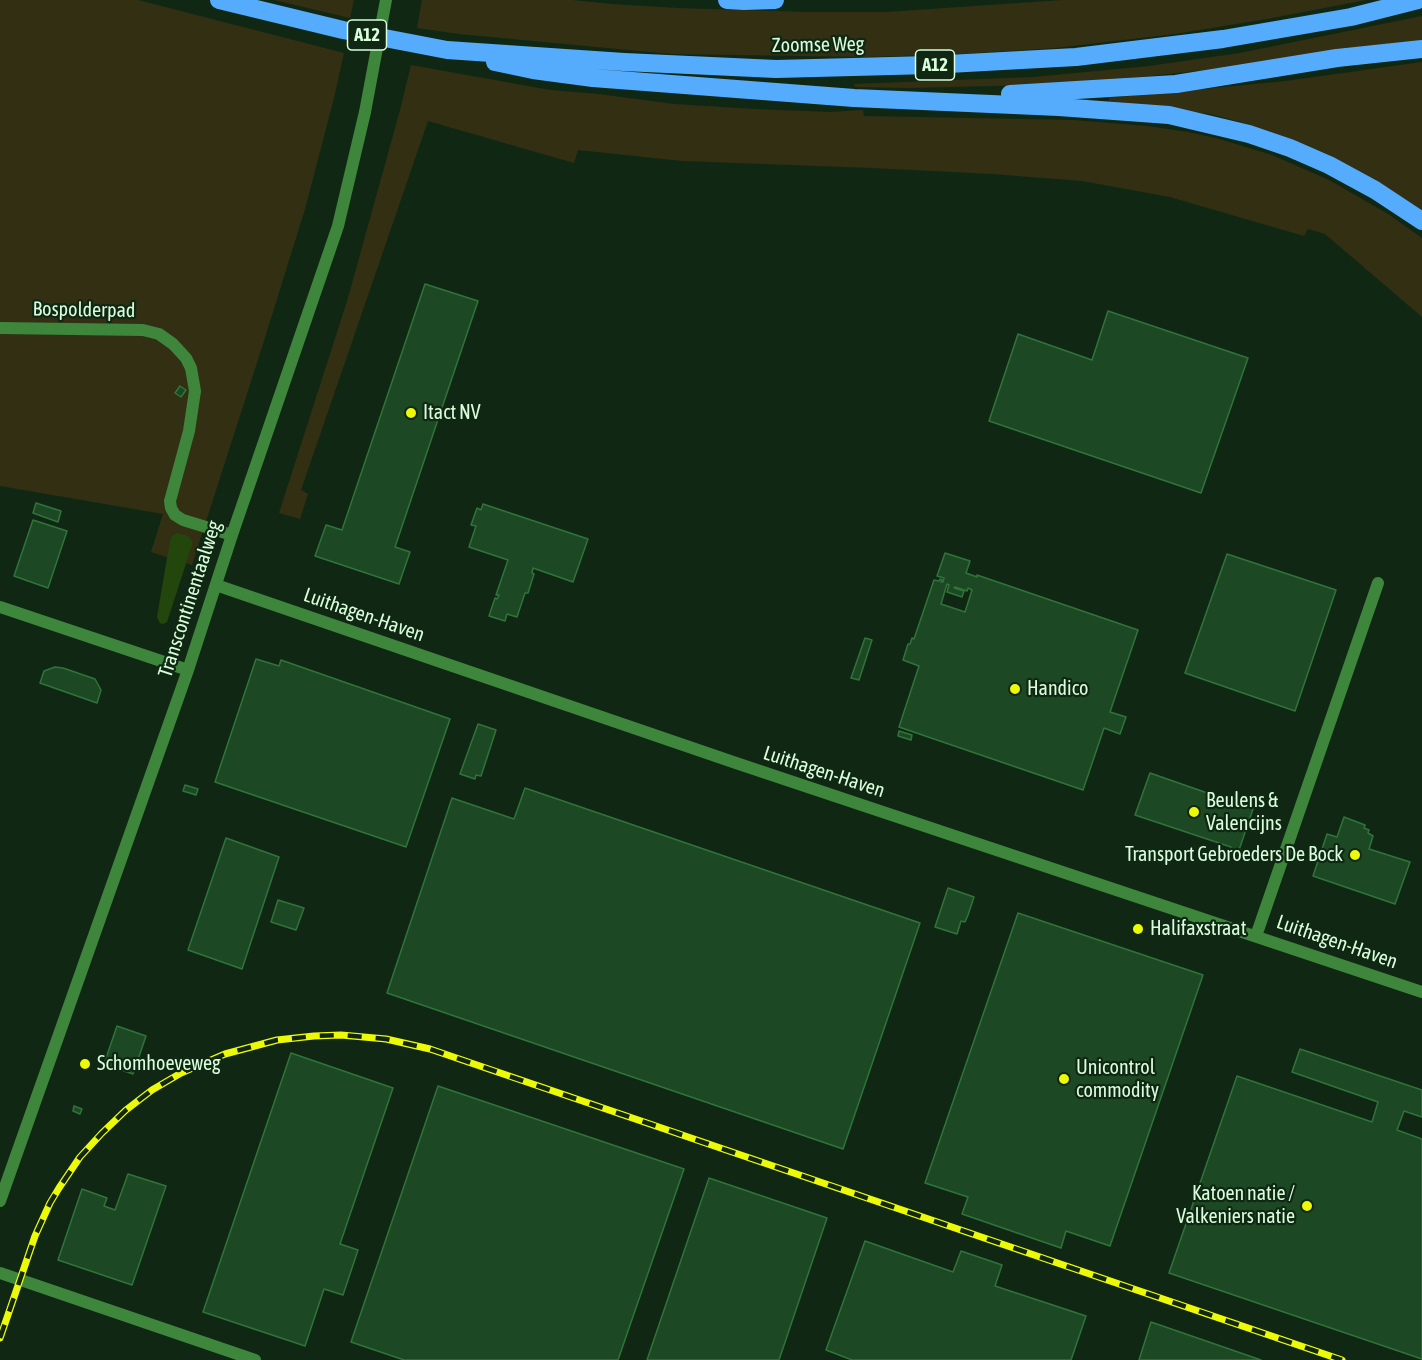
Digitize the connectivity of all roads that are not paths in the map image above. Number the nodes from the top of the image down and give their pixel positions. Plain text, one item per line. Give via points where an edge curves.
1 (219, 0) edge
2 (386, 0) edge
3 (727, 0) edge
4 (775, 0) edge
5 (1418, 0) edge
6 (1422, 49) edge
7 (447, 50) junction
8 (913, 99) junction
9 (1422, 222) edge
10 (0, 328) edge
11 (232, 535) junction
12 (1378, 583) dead end
13 (216, 585) junction
14 (0, 607) edge
15 (188, 670) junction
16 (1256, 936) junction
17 (1422, 992) edge
18 (0, 1201) edge
19 (0, 1273) edge
20 (255, 1360) edge

1 - 7 highway, Zoomse Weg / A12
2 - 11 street, Transcontinentaalweg via 338,226
3 - 4 highway
5 - 7 highway, Zoomse Weg / A12 via 1223,39 1076,57 930,65 776,69
6 - 8 highway via 1337,58 1176,84
7 - 8 highway via 533,70 593,78
8 - 9 highway via 1169,115 1218,126 1290,148 1329,165
10 - 11 street, Bospolderpad via 143,330 159,334 173,344 186,357 195,391 171,508 183,520
11 - 13 street, Transcontinentaalweg
12 - 16 street
13 - 15 street, Transcontinentaalweg
13 - 16 street, Luithagen-Haven
14 - 15 street
15 - 18 street, Transcontinentaalweg
16 - 17 street, Luithagen-Haven
19 - 20 street

